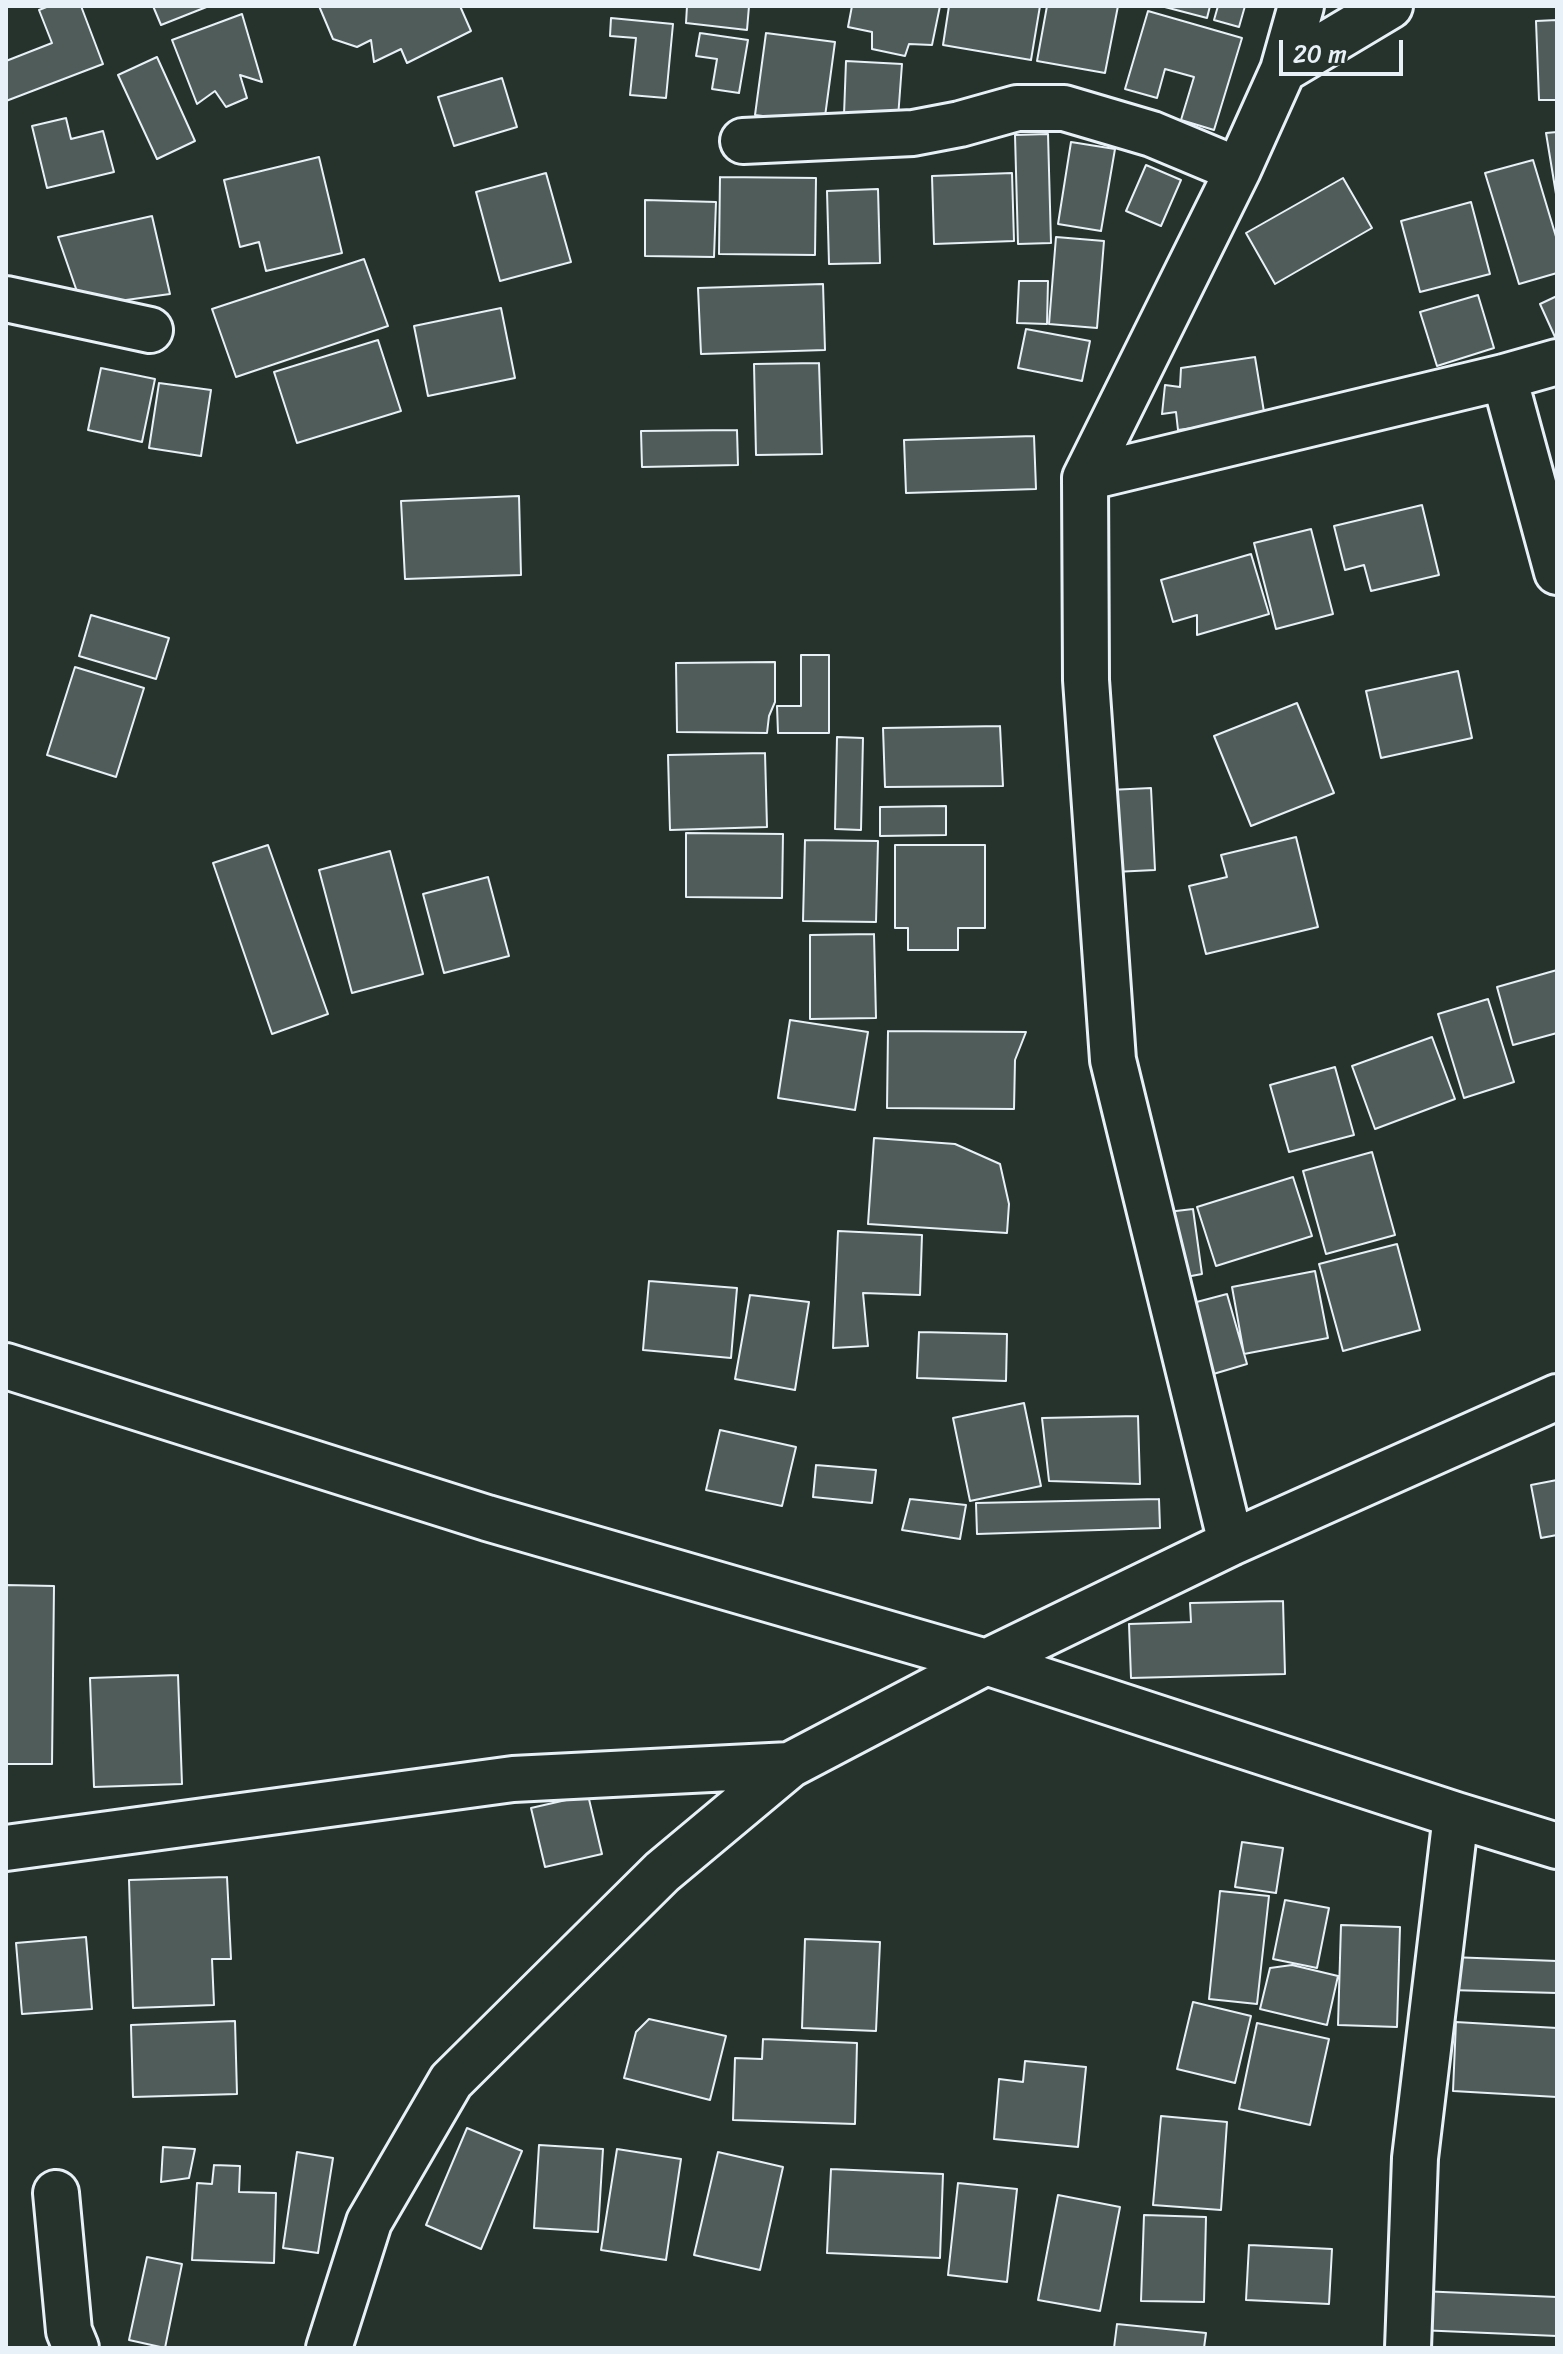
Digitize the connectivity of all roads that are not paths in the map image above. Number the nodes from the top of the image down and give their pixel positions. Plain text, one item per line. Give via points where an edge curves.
1 (1301, 6) edge
2 (1390, 6) edge
3 (1283, 70) junction
4 (743, 141) dead end
5 (1238, 170) junction
6 (6, 299) edge
7 (150, 330) dead end
8 (1557, 362) edge
9 (1504, 377) junction
10 (1085, 478) junction
11 (1557, 572) edge
12 (6, 1366) edge
13 (1557, 1397) edge
14 (1231, 1543) junction
15 (986, 1662) junction
16 (790, 1765) junction
17 (1456, 1815) junction
18 (1557, 1846) edge
19 (6, 1848) edge
20 (56, 2193) dead end
21 (76, 2348) edge
22 (329, 2348) edge
23 (1408, 2348) edge

1 - 3 street
2 - 3 street
3 - 5 street
4 - 5 street via 913,133 1017,108 1064,108 1152,134
5 - 10 street
6 - 7 street
8 - 9 street
9 - 10 street
9 - 11 street
10 - 14 street via 1086,680 1113,1060
12 - 15 street via 487,1518
13 - 14 street
14 - 15 street
15 - 16 street
15 - 17 street
16 - 19 street via 513,1779
16 - 22 street via 662,1872 451,2081 369,2222
17 - 18 street
17 - 23 street via 1415,2158
20 - 21 street via 69,2331

